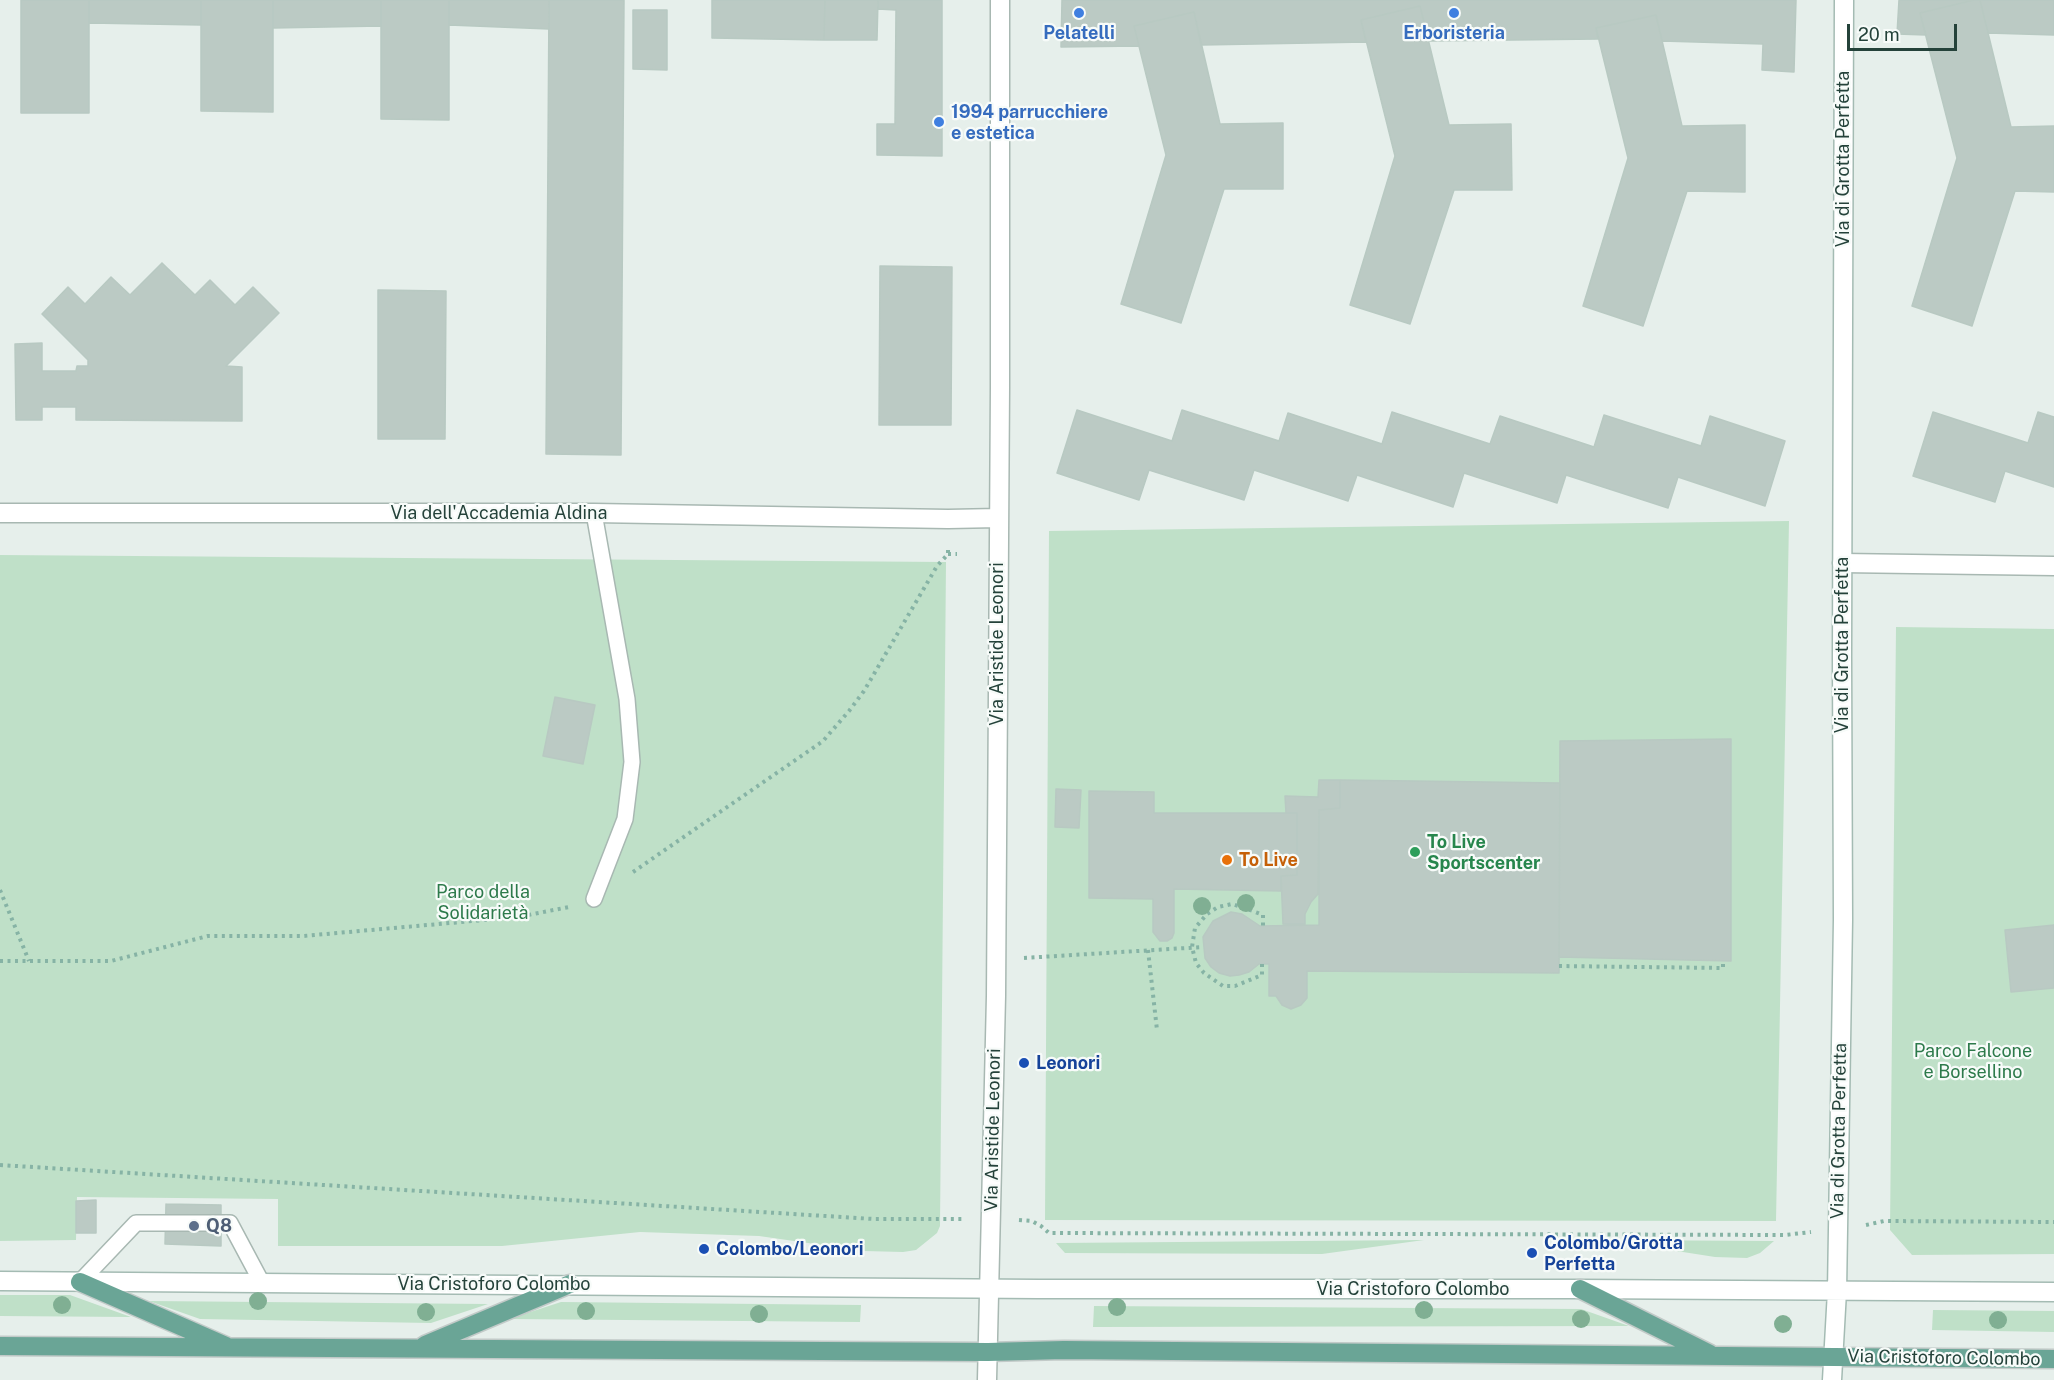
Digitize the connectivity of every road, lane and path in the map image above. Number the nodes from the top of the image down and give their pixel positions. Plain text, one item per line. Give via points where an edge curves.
1 (1000, 0) edge
2 (1844, 0) edge
3 (0, 513) edge
4 (594, 513) junction
5 (998, 518) junction
6 (957, 554) dead end
7 (1842, 563) junction
8 (2054, 566) edge
9 (632, 873) dead end
10 (0, 890) edge
11 (594, 899) joint
12 (1263, 926) dead end
13 (1192, 947) junction
14 (1203, 947) dead end
15 (1148, 950) junction
16 (996, 960) junction
17 (0, 961) edge
18 (29, 961) junction
19 (1723, 961) dead end
20 (1262, 964) dead end
21 (1559, 966) dead end
22 (1262, 975) junction
23 (1269, 975) dead end
24 (1157, 1030) dead end
25 (0, 1165) edge
26 (951, 1219) dead end
27 (1025, 1220) dead end
28 (2054, 1222) edge
29 (1870, 1224) dead end
30 (1794, 1234) dead end
31 (0, 1281) edge
32 (80, 1282) junction
33 (262, 1283) junction
34 (570, 1284) junction
35 (989, 1287) junction
36 (1580, 1289) junction
37 (1836, 1291) junction
38 (2054, 1292) edge
39 (0, 1346) edge
40 (233, 1349) junction
41 (416, 1349) junction
42 (988, 1352) junction
43 (1714, 1356) junction
44 (1834, 1357) junction
45 (2054, 1359) edge
46 (987, 1380) edge
47 (1832, 1380) edge

1 - 5 street, Via Aristide Leonori
2 - 7 street, Via di Grotta Perfetta
3 - 4 street, Via dell'Accademia Aldina
4 - 5 street, Via dell'Accademia Aldina
4 - 11 lane via 627,699 632,762 625,819
5 - 16 street, Via Aristide Leonori
6 - 9 path via 948,552 937,566 864,691 823,741
7 - 8 street
7 - 37 street, Via di Grotta Perfetta via 1843,920
10 - 18 path
11 - 18 path via 561,910 518,917 303,936 208,936 111,961
12 - 13 path via 1263,915 1232,904 1218,907 1195,928
13 - 14 path
13 - 15 path
13 - 22 path via 1196,963 1223,986 1235,986
15 - 16 path
15 - 24 path
16 - 35 street, Via Aristide Leonori
17 - 18 path
19 - 21 path via 1723,968
20 - 22 path
22 - 23 path
25 - 26 path via 874,1219
27 - 30 path via 1049,1233
28 - 29 path
31 - 32 street, Via Cristoforo Colombo
32 - 33 street, Via Cristoforo Colombo
32 - 33 lane via 136,1223 230,1223
32 - 40 main road
33 - 34 street, Via Cristoforo Colombo
34 - 35 street, Via Cristoforo Colombo
34 - 41 main road
35 - 36 street, Via Cristoforo Colombo
35 - 42 street
36 - 37 street, Via Cristoforo Colombo
36 - 43 main road
37 - 38 street, Via Cristoforo Colombo
37 - 44 street, Via Cristoforo Colombo
39 - 40 main road, Via Cristoforo Colombo
40 - 41 main road, Via Cristoforo Colombo
41 - 42 main road, Via Cristoforo Colombo
42 - 43 main road, Via Cristoforo Colombo
42 - 46 street
43 - 44 main road, Via Cristoforo Colombo
44 - 45 main road, Via Cristoforo Colombo
44 - 47 street, Via Cristoforo Colombo

